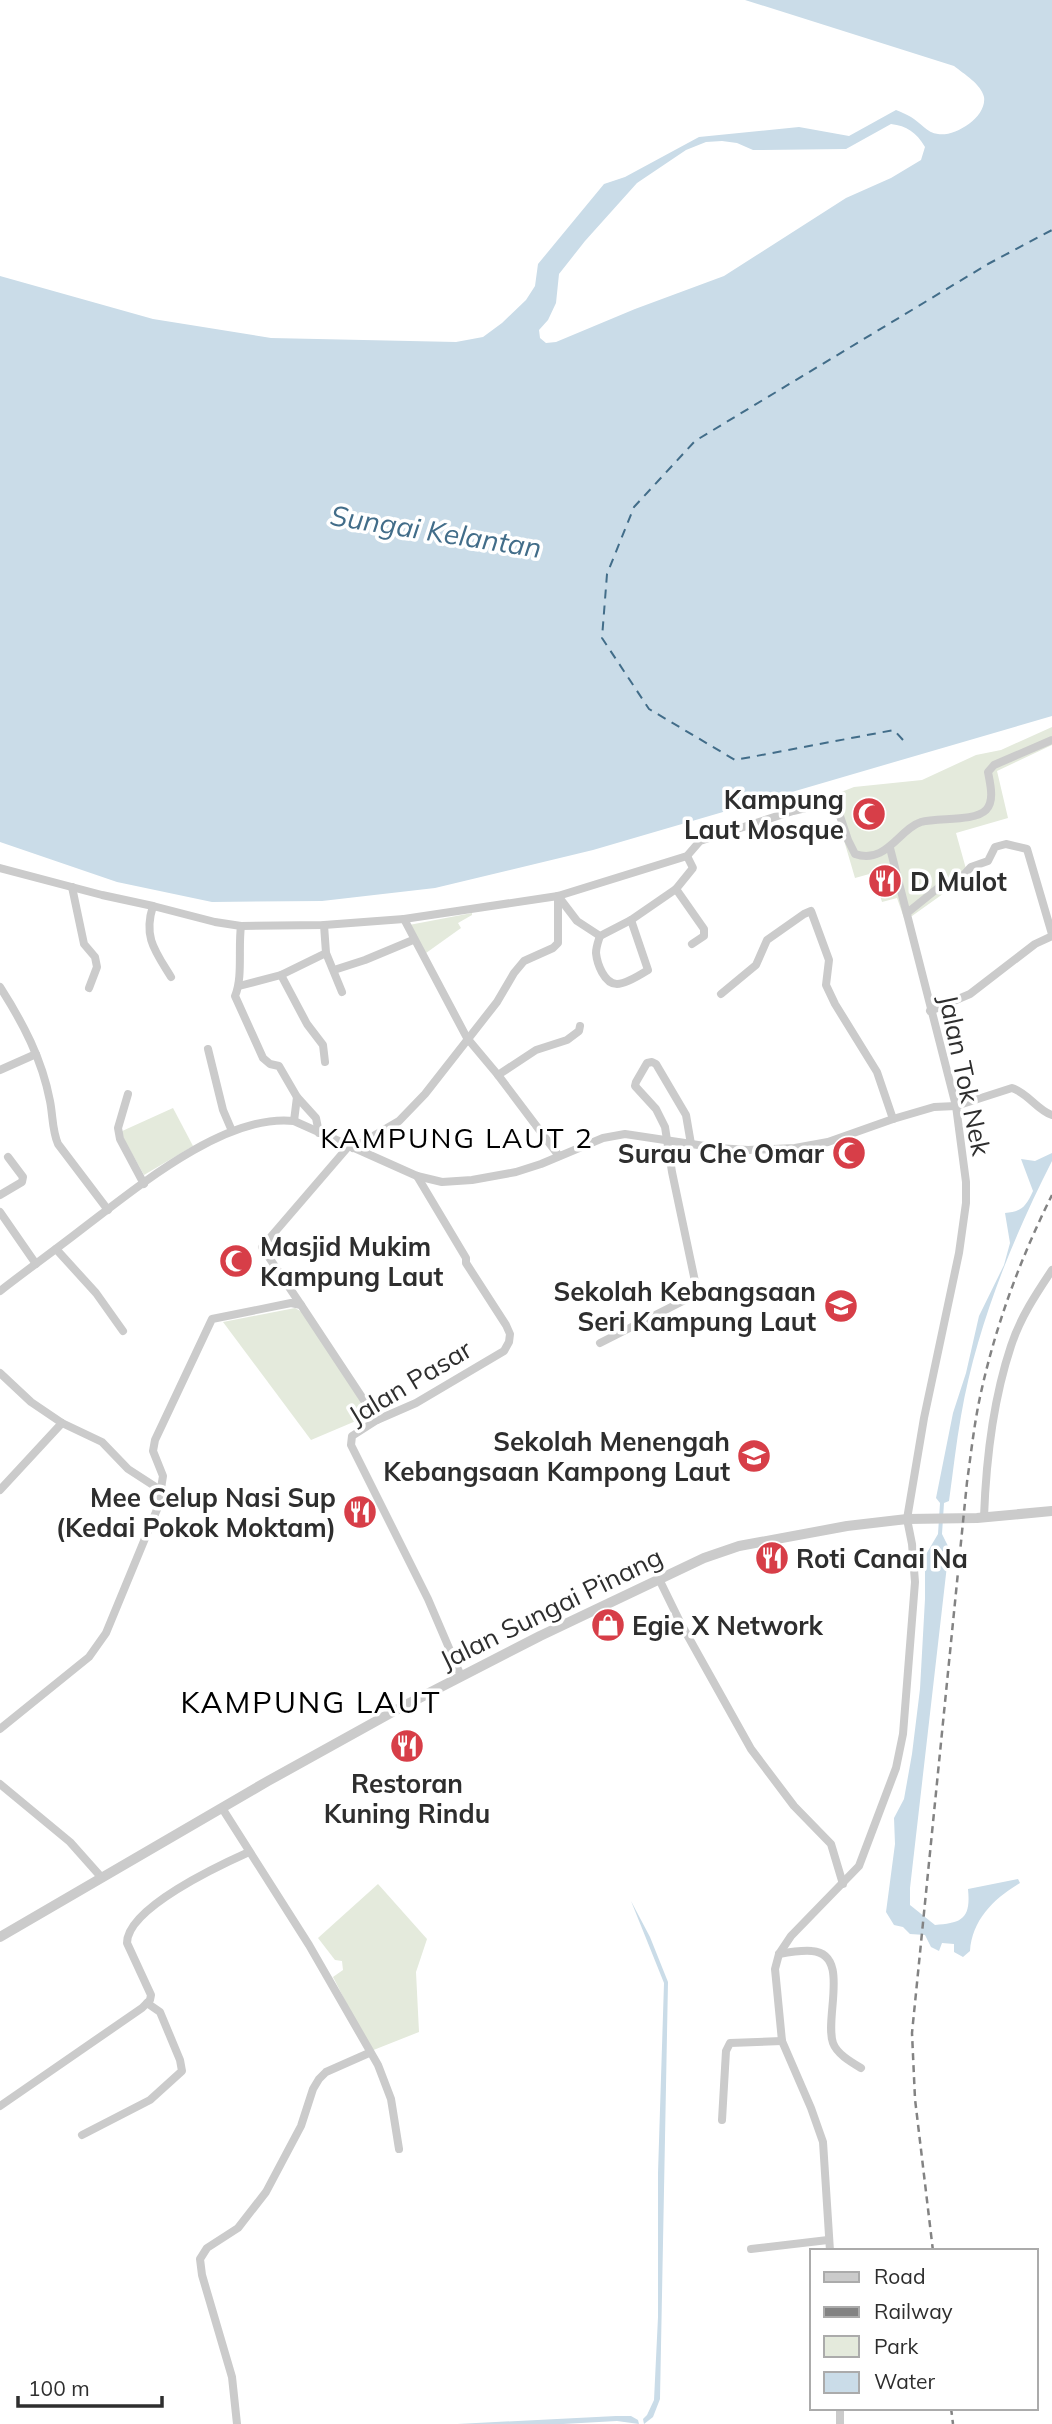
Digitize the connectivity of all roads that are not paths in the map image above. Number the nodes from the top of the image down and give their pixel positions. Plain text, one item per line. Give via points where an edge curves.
1 (1052, 740) edge
2 (890, 848) junction
3 (687, 856) junction
4 (0, 868) edge
5 (72, 887) junction
6 (676, 890) junction
7 (558, 896) junction
8 (153, 906) junction
9 (907, 914) junction
10 (404, 919) junction
11 (631, 920) junction
12 (324, 925) junction
13 (241, 926) junction
14 (1052, 935) edge
15 (600, 936) junction
16 (413, 940) junction
17 (692, 944) dead end
18 (326, 953) junction
19 (334, 970) junction
20 (281, 975) junction
21 (171, 977) dead end
22 (239, 986) junction
23 (0, 987) edge
24 (89, 988) dead end
25 (342, 992) dead end
26 (721, 994) dead end
27 (930, 1011) junction
28 (580, 1026) dead end
29 (467, 1038) junction
30 (208, 1049) dead end
31 (36, 1054) junction
32 (325, 1062) dead end
33 (0, 1070) edge
34 (498, 1074) junction
35 (128, 1094) dead end
36 (297, 1097) junction
37 (956, 1106) junction
38 (1052, 1115) edge
39 (893, 1119) junction
40 (294, 1121) junction
41 (232, 1131) junction
42 (318, 1133) junction
43 (669, 1140) junction
44 (691, 1144) junction
45 (351, 1147) junction
46 (559, 1156) junction
47 (8, 1157) dead end
48 (417, 1176) junction
49 (144, 1184) junction
50 (0, 1195) edge
51 (108, 1210) junction
52 (0, 1212) edge
53 (56, 1249) junction
54 (36, 1264) junction
55 (1052, 1270) edge
56 (0, 1291) edge
57 (301, 1305) junction
58 (123, 1331) dead end
59 (600, 1343) dead end
60 (0, 1373) edge
61 (377, 1420) junction
62 (62, 1423) junction
63 (0, 1490) edge
64 (162, 1491) junction
65 (1052, 1511) edge
66 (984, 1517) junction
67 (907, 1520) junction
68 (659, 1578) junction
69 (461, 1676) junction
70 (0, 1729) edge
71 (0, 1784) edge
72 (222, 1808) junction
73 (248, 1852) junction
74 (102, 1878) junction
75 (843, 1884) junction
76 (0, 1937) edge
77 (779, 1954) junction
78 (147, 2003) junction
79 (782, 2041) junction
80 (369, 2053) junction
81 (861, 2068) dead end
82 (0, 2106) edge
83 (722, 2120) dead end
84 (82, 2135) dead end
85 (399, 2149) dead end
86 (828, 2241) junction
87 (751, 2249) dead end
88 (830, 2249) edge
89 (237, 2424) edge

1 - 2 street via 994,765 988,772 990,799 984,812 921,822
2 - 3 street via 863,856 855,853 835,801 700,841
2 - 9 street, Jalan Tok Nek
3 - 6 street via 693,868
3 - 7 street
4 - 5 street
5 - 8 street
5 - 24 street via 84,944 97,967
6 - 11 street
6 - 17 street via 704,929 704,936
7 - 10 street
7 - 15 street via 577,921
7 - 29 street via 558,943 524,961
8 - 13 street
8 - 21 street via 148,922 154,950
9 - 14 street via 938,888 988,861 995,847 1006,845 1027,849
9 - 27 street, Jalan Tok Nek
10 - 12 street
10 - 16 street
11 - 15 street
11 - 15 street via 648,970 643,974 610,983 596,957
12 - 13 street
12 - 18 street
13 - 22 street
14 - 27 street via 970,994
16 - 19 street
16 - 29 street
18 - 19 street
18 - 20 street
19 - 25 street
20 - 22 street
20 - 32 street via 323,1045
22 - 36 street via 235,996 263,1058 279,1066
23 - 31 street
26 - 39 street via 756,965 767,940 811,911 829,960 826,985 877,1072
27 - 37 street, Jalan Tok Nek
28 - 34 street via 567,1040 536,1051
29 - 34 street
29 - 45 street via 399,1121
30 - 41 street
31 - 33 street
31 - 51 street via 58,1144
34 - 46 street
35 - 49 street via 118,1128
36 - 40 street
36 - 42 street via 316,1118
37 - 38 street via 1012,1088
37 - 39 street
37 - 67 street, Jalan Tok Nek via 966,1182 964,1223
39 - 44 street via 828,1142 795,1148 748,1150
40 - 41 street via 276,1119
40 - 42 street
41 - 49 street
42 - 45 street
43 - 44 street
43 - 44 street via 656,1109 635,1086 650,1062 656,1064 683,1109
43 - 46 street via 625,1134
43 - 59 street via 696,1286 683,1301
45 - 48 street
45 - 57 street via 262,1247
46 - 48 street via 516,1172 471,1180 442,1182
47 - 50 street via 22,1182
48 - 61 street, Jalan Pasar via 506,1325 509,1342 504,1351 474,1370
49 - 51 street
51 - 53 street
52 - 54 street
53 - 54 street
53 - 58 street
54 - 56 street
55 - 66 street via 1035,1293 1011,1346 985,1480
57 - 61 street
57 - 64 street via 291,1303 212,1319 155,1440
60 - 62 street
61 - 69 street, Jalan Pasar via 352,1436 351,1445
62 - 63 street
62 - 64 street via 102,1442 128,1469
64 - 70 street via 106,1633 89,1657
65 - 66 street, Jalan Sungai Pinang
66 - 67 street, Jalan Sungai Pinang
67 - 68 street, Jalan Sungai Pinang via 739,1546
67 - 75 street, Jalan Tok Nek via 915,1582 903,1734 891,1786 866,1851
68 - 69 street, Jalan Sungai Pinang
68 - 75 street via 751,1749 794,1806 831,1844
69 - 72 street, Jalan Sungai Pinang
71 - 74 street via 70,1842
72 - 73 street
72 - 74 street, Jalan Sungai Pinang
73 - 78 street via 161,1899 127,1935 151,1995
73 - 80 street via 309,1945
74 - 76 street, Jalan Sungai Pinang
75 - 77 street, Jalan Tok Nek
77 - 79 street via 775,1969
77 - 81 street via 811,1950 828,1956 834,1978 833,2043
78 - 82 street
78 - 84 street via 160,2012 182,2071 150,2100
79 - 83 street via 730,2043
79 - 86 street via 823,2142
80 - 85 street via 391,2099
80 - 89 street via 319,2079 301,2126 266,2192 238,2228 207,2248 200,2259 232,2377
86 - 87 street
86 - 88 street

